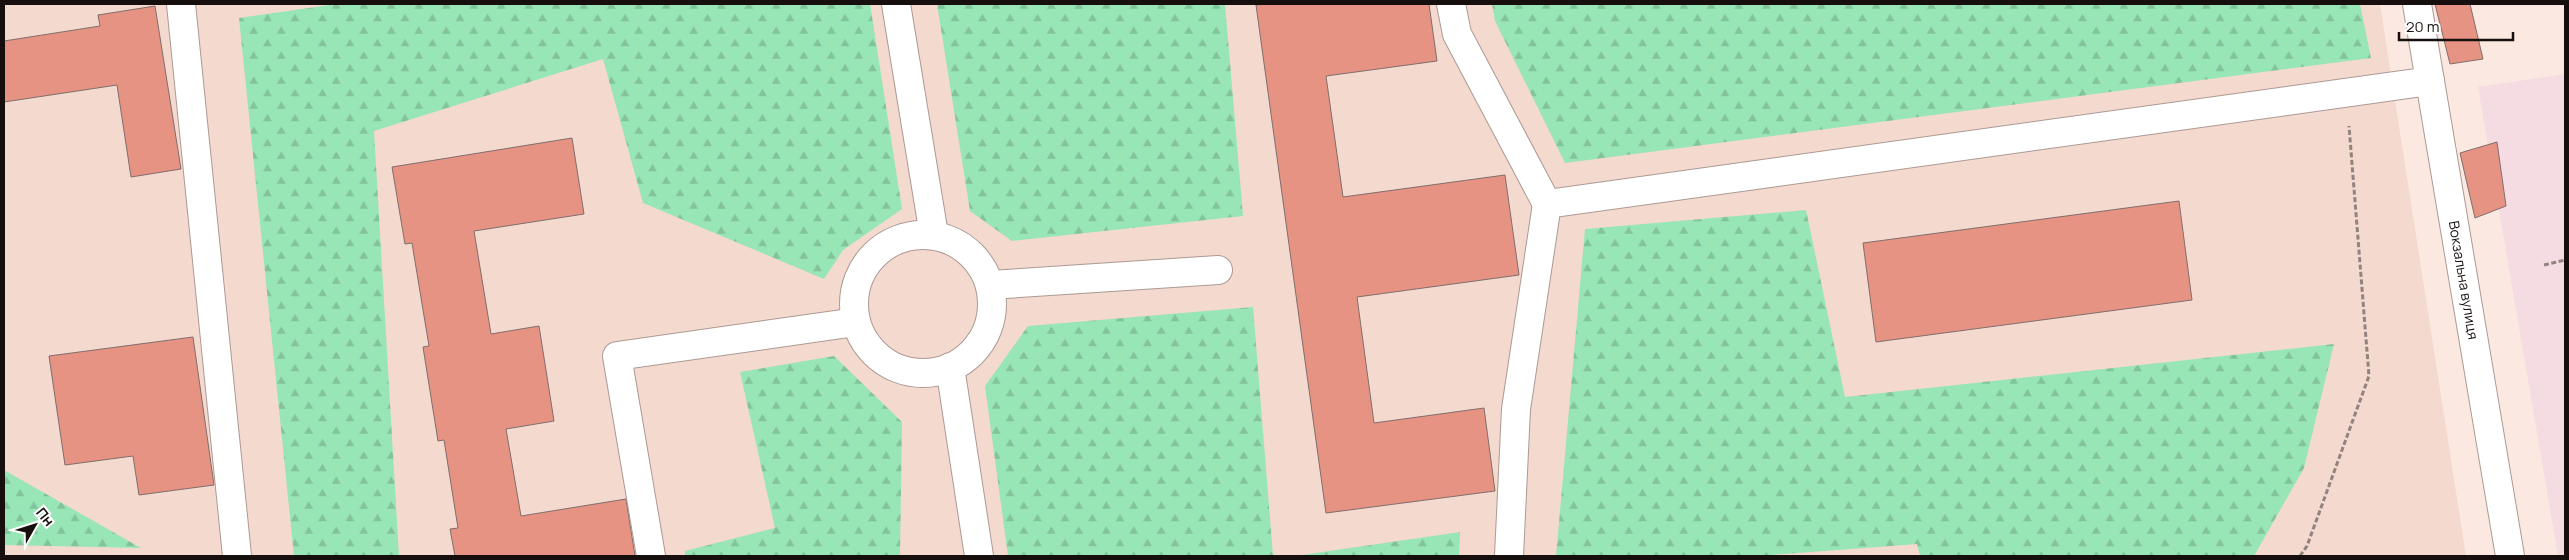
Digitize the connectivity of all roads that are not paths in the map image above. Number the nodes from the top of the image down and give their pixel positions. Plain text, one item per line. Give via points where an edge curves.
1 (181, 4) edge
2 (896, 4) edge
3 (1451, 4) edge
4 (2417, 4) edge
5 (2430, 81) junction
6 (1547, 204) junction
7 (934, 235) junction
8 (1218, 270) dead end
9 (990, 285) junction
10 (856, 322) junction
11 (950, 367) junction
12 (237, 556) edge
13 (651, 556) edge
14 (979, 556) edge
15 (1509, 556) edge
16 (2510, 556) edge

1 - 12 street
2 - 7 street
3 - 6 street via 1457,34
4 - 5 street, Вокзальна вулиця
5 - 6 street
5 - 16 street, Вокзальна вулиця
6 - 15 street via 1516,409
7 - 9 street via 953,241 970,252
7 - 10 street via 915,234 878,250 857,282
8 - 9 street
9 - 11 street via 989,325 968,357
10 - 11 street via 864,340 893,366 912,372
10 - 13 street via 617,356
11 - 14 street

